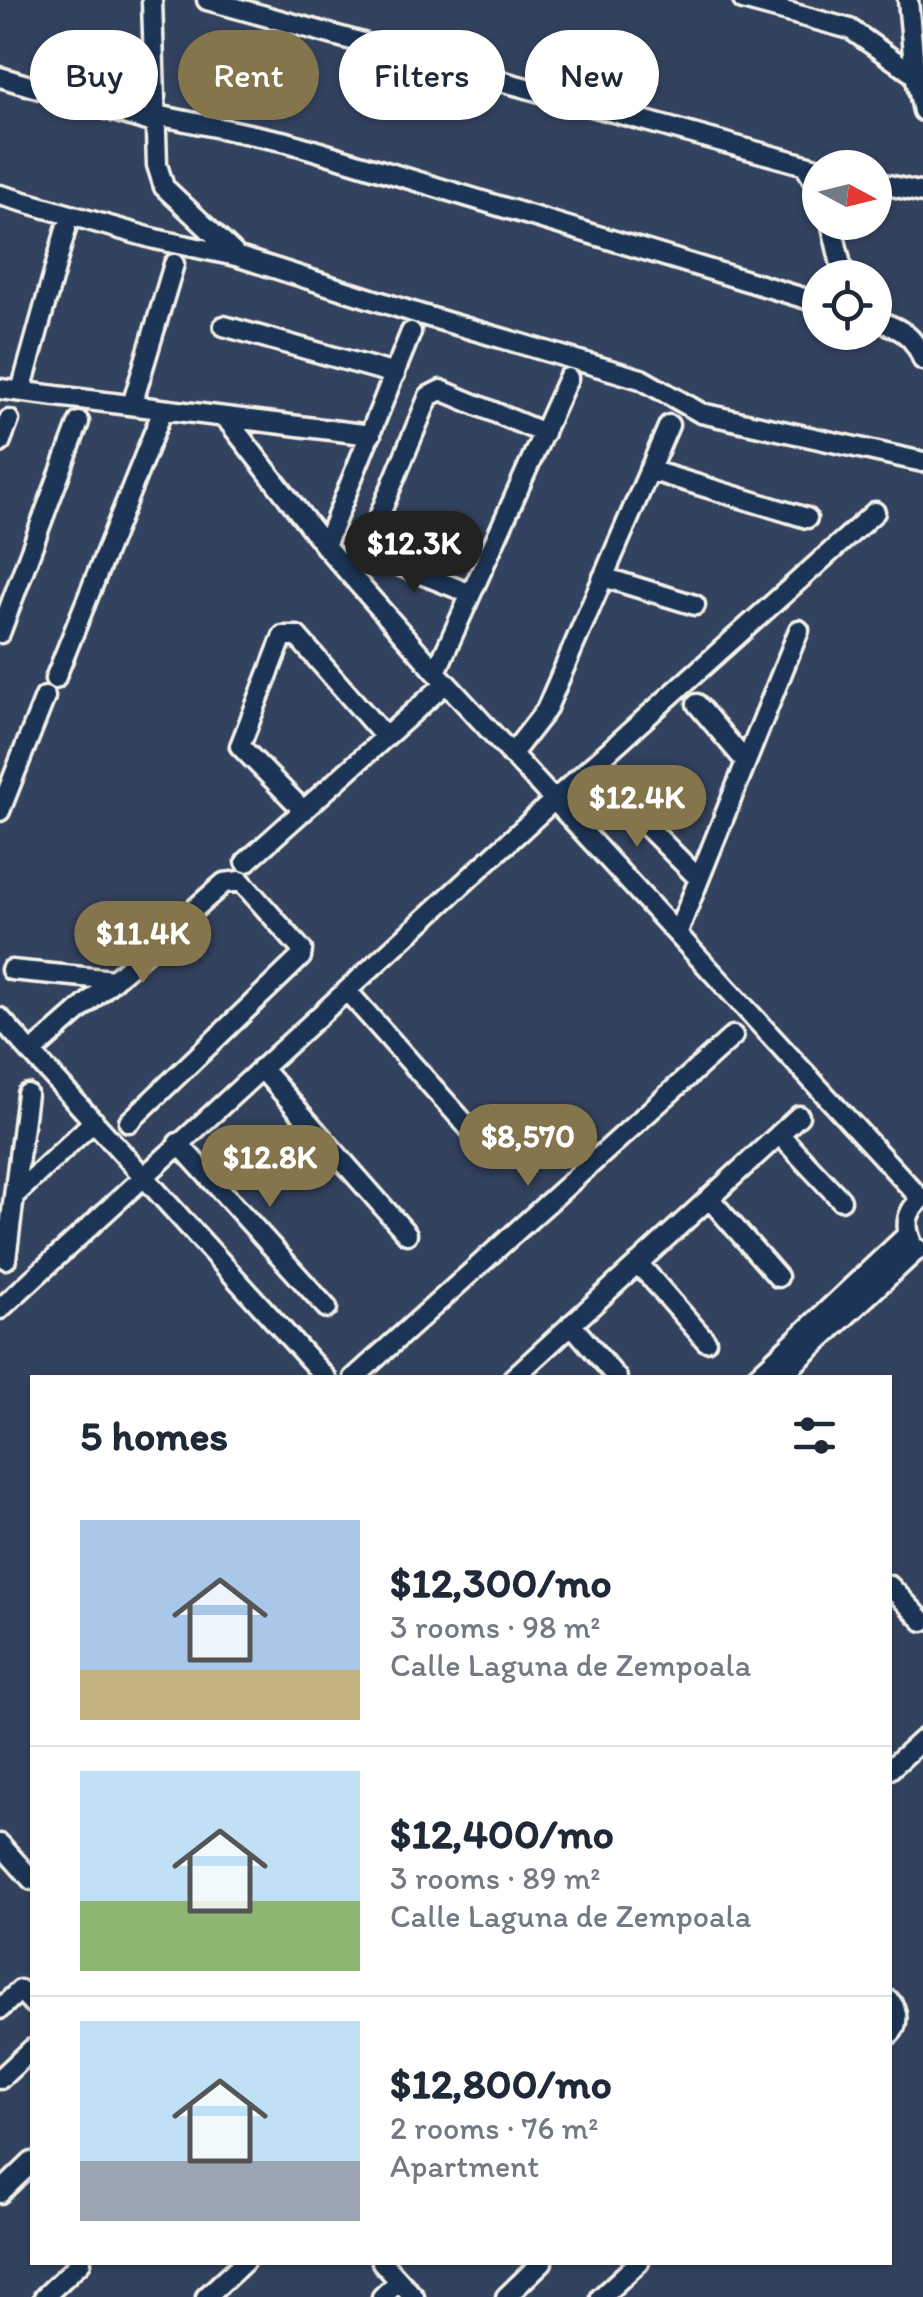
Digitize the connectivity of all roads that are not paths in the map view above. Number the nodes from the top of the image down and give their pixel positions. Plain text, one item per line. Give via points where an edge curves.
1 (152, 0) edge
2 (207, 0) edge
3 (743, 0) edge
4 (908, 0) edge
5 (153, 30) edge
6 (914, 75) junction
7 (0, 77) edge
8 (30, 85) edge
9 (923, 111) edge
10 (158, 119) edge
11 (157, 120) edge
12 (802, 164) edge
13 (892, 186) edge
14 (923, 193) edge
15 (0, 195) edge
16 (66, 229) dead end
17 (236, 256) junction
18 (174, 264) dead end
19 (802, 298) edge
20 (892, 325) edge
21 (224, 326) dead end
22 (411, 332) dead end
23 (923, 360) edge
24 (395, 374) junction
25 (568, 378) dead end
26 (0, 388) edge
27 (21, 391) junction
28 (132, 405) junction
29 (163, 410) junction
30 (225, 417) junction
31 (9, 420) dead end
32 (79, 422) dead end
33 (668, 425) dead end
34 (544, 434) junction
35 (372, 435) junction
36 (0, 443) edge
37 (923, 462) edge
38 (649, 470) junction
39 (874, 512) dead end
40 (807, 518) dead end
41 (325, 546) junction
42 (603, 578) junction
43 (471, 594) junction
44 (696, 606) dead end
45 (800, 630) dead end
46 (0, 632) edge
47 (441, 677) junction
48 (55, 678) dead end
49 (46, 698) dead end
50 (697, 704) dead end
51 (385, 737) junction
52 (511, 756) junction
53 (746, 762) junction
54 (609, 788) dead end
55 (552, 802) junction
56 (0, 811) edge
57 (304, 811) junction
58 (246, 862) dead end
59 (699, 879) junction
60 (677, 934) junction
61 (10, 970) dead end
62 (114, 980) junction
63 (347, 990) junction
64 (0, 1018) edge
65 (733, 1036) dead end
66 (32, 1052) junction
67 (261, 1068) junction
68 (27, 1094) dead end
69 (799, 1116) dead end
70 (94, 1121) junction
71 (129, 1122) dead end
72 (780, 1134) junction
73 (178, 1144) junction
74 (494, 1156) dead end
75 (143, 1176) junction
76 (14, 1196) junction
77 (710, 1198) junction
78 (922, 1199) edge
79 (841, 1200) dead end
80 (408, 1234) dead end
81 (917, 1245) edge
82 (6, 1259) dead end
83 (638, 1263) junction
84 (778, 1277) dead end
85 (327, 1308) dead end
86 (0, 1309) edge
87 (572, 1324) junction
88 (706, 1341) dead end
89 (323, 1375) edge
90 (357, 1375) edge
91 (516, 1375) edge
92 (614, 1375) edge
93 (759, 1375) edge
94 (782, 1375) edge
95 (892, 1588) edge
96 (923, 1621) edge
97 (923, 1739) edge
98 (893, 1760) edge
99 (4, 1856) edge
100 (30, 1878) edge
101 (30, 2001) edge
102 (892, 2005) edge
103 (0, 2008) edge
104 (892, 2032) edge
105 (30, 2051) edge
106 (0, 2079) edge
107 (30, 2164) edge
108 (0, 2193) edge
109 (78, 2265) edge
110 (241, 2265) edge
111 (385, 2265) edge
112 (539, 2265) edge
113 (636, 2265) edge
114 (399, 2281) junction
115 (44, 2297) edge
116 (206, 2297) edge
117 (382, 2297) edge
118 (414, 2297) edge
119 (506, 2297) edge
120 (601, 2297) edge

1 - 5 street
2 - 12 street
3 - 6 street via 850,28
4 - 6 street
6 - 9 street
7 - 8 street
10 - 19 street via 287,142
11 - 17 street via 164,188
13 - 14 street
15 - 17 street
16 - 27 street
17 - 37 street via 641,379 701,413
18 - 28 street
20 - 23 street via 917,344
21 - 24 street
22 - 24 street
24 - 35 street
25 - 34 street
26 - 27 street
27 - 28 street
28 - 29 street
29 - 30 street
29 - 48 street
30 - 35 street
30 - 41 street
31 - 36 street
32 - 46 street
33 - 38 street
34 - 43 street
34 - 43 street via 441,390 429,396 370,546 374,555
35 - 41 street
38 - 40 street
38 - 42 street
39 - 55 street
41 - 47 street
42 - 44 street
42 - 52 street via 546,710
43 - 47 street
45 - 53 street
47 - 51 street
47 - 52 street
49 - 56 street
50 - 53 street
51 - 57 street
51 - 57 street via 296,636 284,636 240,746
52 - 55 street
53 - 59 street
54 - 59 street
55 - 60 street
55 - 63 street
57 - 58 street
59 - 60 street
60 - 78 street
61 - 62 street
62 - 66 street
62 - 71 street via 230,880 241,881 302,950 296,964
63 - 67 street
63 - 74 street
64 - 66 street
65 - 90 street
66 - 70 street
67 - 73 street
67 - 80 street
68 - 76 street
69 - 72 street
70 - 75 street
70 - 76 street
72 - 77 street
72 - 79 street
73 - 75 street
73 - 85 street
75 - 86 street
75 - 89 street
76 - 82 street
77 - 83 street
77 - 84 street
78 - 81 street via 907,1218
81 - 93 street
81 - 94 street
83 - 87 street
83 - 88 street
87 - 91 street
87 - 92 street
95 - 96 street
97 - 98 street
99 - 100 street
101 - 103 street via 20,1990
102 - 104 street
105 - 106 street
107 - 108 street
109 - 115 street
110 - 116 street
111 - 114 street
112 - 119 street
113 - 120 street
114 - 117 street
114 - 118 street

